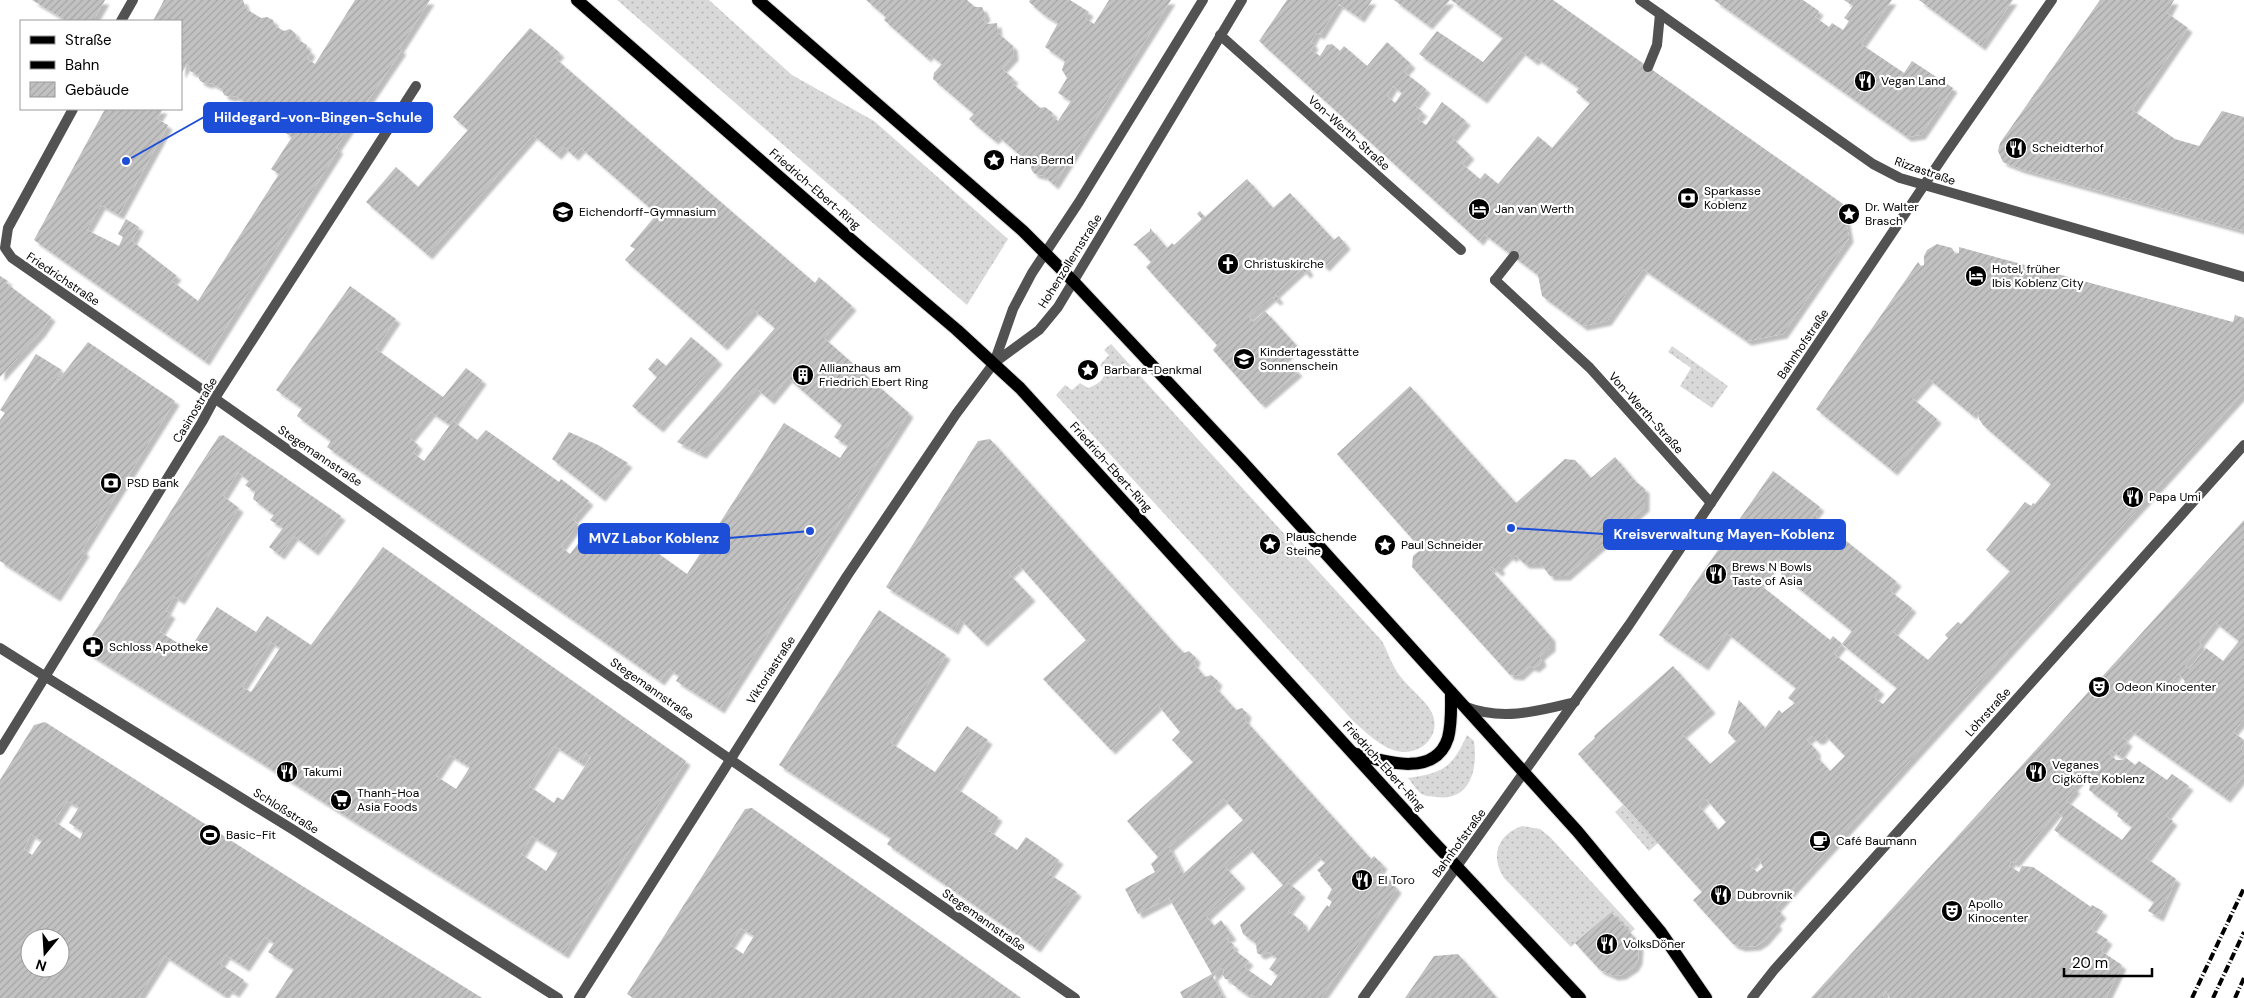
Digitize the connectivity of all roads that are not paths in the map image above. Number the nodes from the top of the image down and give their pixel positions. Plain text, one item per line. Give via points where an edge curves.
1 (133, 0) edge
2 (578, 0) edge
3 (758, 0) edge
4 (1203, 0) edge
5 (1242, 0) edge
6 (1640, 0) edge
7 (2052, 0) edge
8 (1660, 14) junction
9 (122, 20) edge
10 (1220, 35) junction
11 (1648, 68) dead end
12 (416, 86) dead end
13 (72, 110) edge
14 (1924, 186) junction
15 (1461, 250) dead end
16 (1046, 253) junction
17 (1514, 256) dead end
18 (2244, 277) edge
19 (1074, 282) junction
20 (994, 363) junction
21 (215, 398) junction
22 (2244, 445) edge
23 (1712, 503) junction
24 (0, 648) edge
25 (46, 677) junction
26 (1450, 692) junction
27 (1575, 702) junction
28 (1464, 707) junction
29 (0, 750) edge
30 (1353, 753) junction
31 (730, 758) junction
32 (1524, 774) junction
33 (1456, 867) junction
34 (558, 998) edge
35 (579, 998) edge
36 (1076, 998) edge
37 (1363, 998) edge
38 (1580, 998) edge
39 (1706, 998) edge
40 (1752, 998) edge

1 - 9 street
2 - 20 main road, Friedrich-Ebert-Ring
3 - 16 main road
4 - 16 street, Hohenzollernstraße
5 - 10 street, Hohenzollernstraße
6 - 8 street, Rizzastraße
7 - 14 street, Bahnhofstraße
8 - 11 street via 1657,45
8 - 14 street, Rizzastraße via 1873,164
10 - 15 street, Von-Werth-Straße
10 - 19 street, Hohenzollernstraße
12 - 21 street, Casinostraße
13 - 21 street, Friedrichstraße via 8,228 5,248 12,258
14 - 18 street, Rizzastraße
14 - 23 street, Bahnhofstraße
16 - 19 main road
16 - 20 street, Hohenzollernstraße via 1012,309
17 - 23 street, Von-Werth-Straße via 1495,280 1590,368
19 - 20 street, Hohenzollernstraße via 1039,330
19 - 26 main road
20 - 30 main road, Friedrich-Ebert-Ring
20 - 31 street, Viktoriastraße via 846,576
21 - 25 street, Casinostraße
21 - 31 street, Stegemannstraße
22 - 40 street, Löhrstraße
23 - 27 street, Bahnhofstraße
24 - 25 street, Schloßstraße
25 - 29 street, Casinostraße
25 - 34 street, Schloßstraße
26 - 28 main road
26 - 30 main road via 1451,720 1447,739 1436,756 1426,761 1403,764
27 - 28 street via 1502,716
27 - 32 street, Bahnhofstraße
28 - 32 main road
30 - 33 main road, Friedrich-Ebert-Ring
31 - 35 street, Viktoriastraße
31 - 36 street, Stegemannstraße
32 - 33 street, Bahnhofstraße
32 - 39 main road via 1642,909
33 - 37 street, Bahnhofstraße
33 - 38 main road, Friedrich-Ebert-Ring

